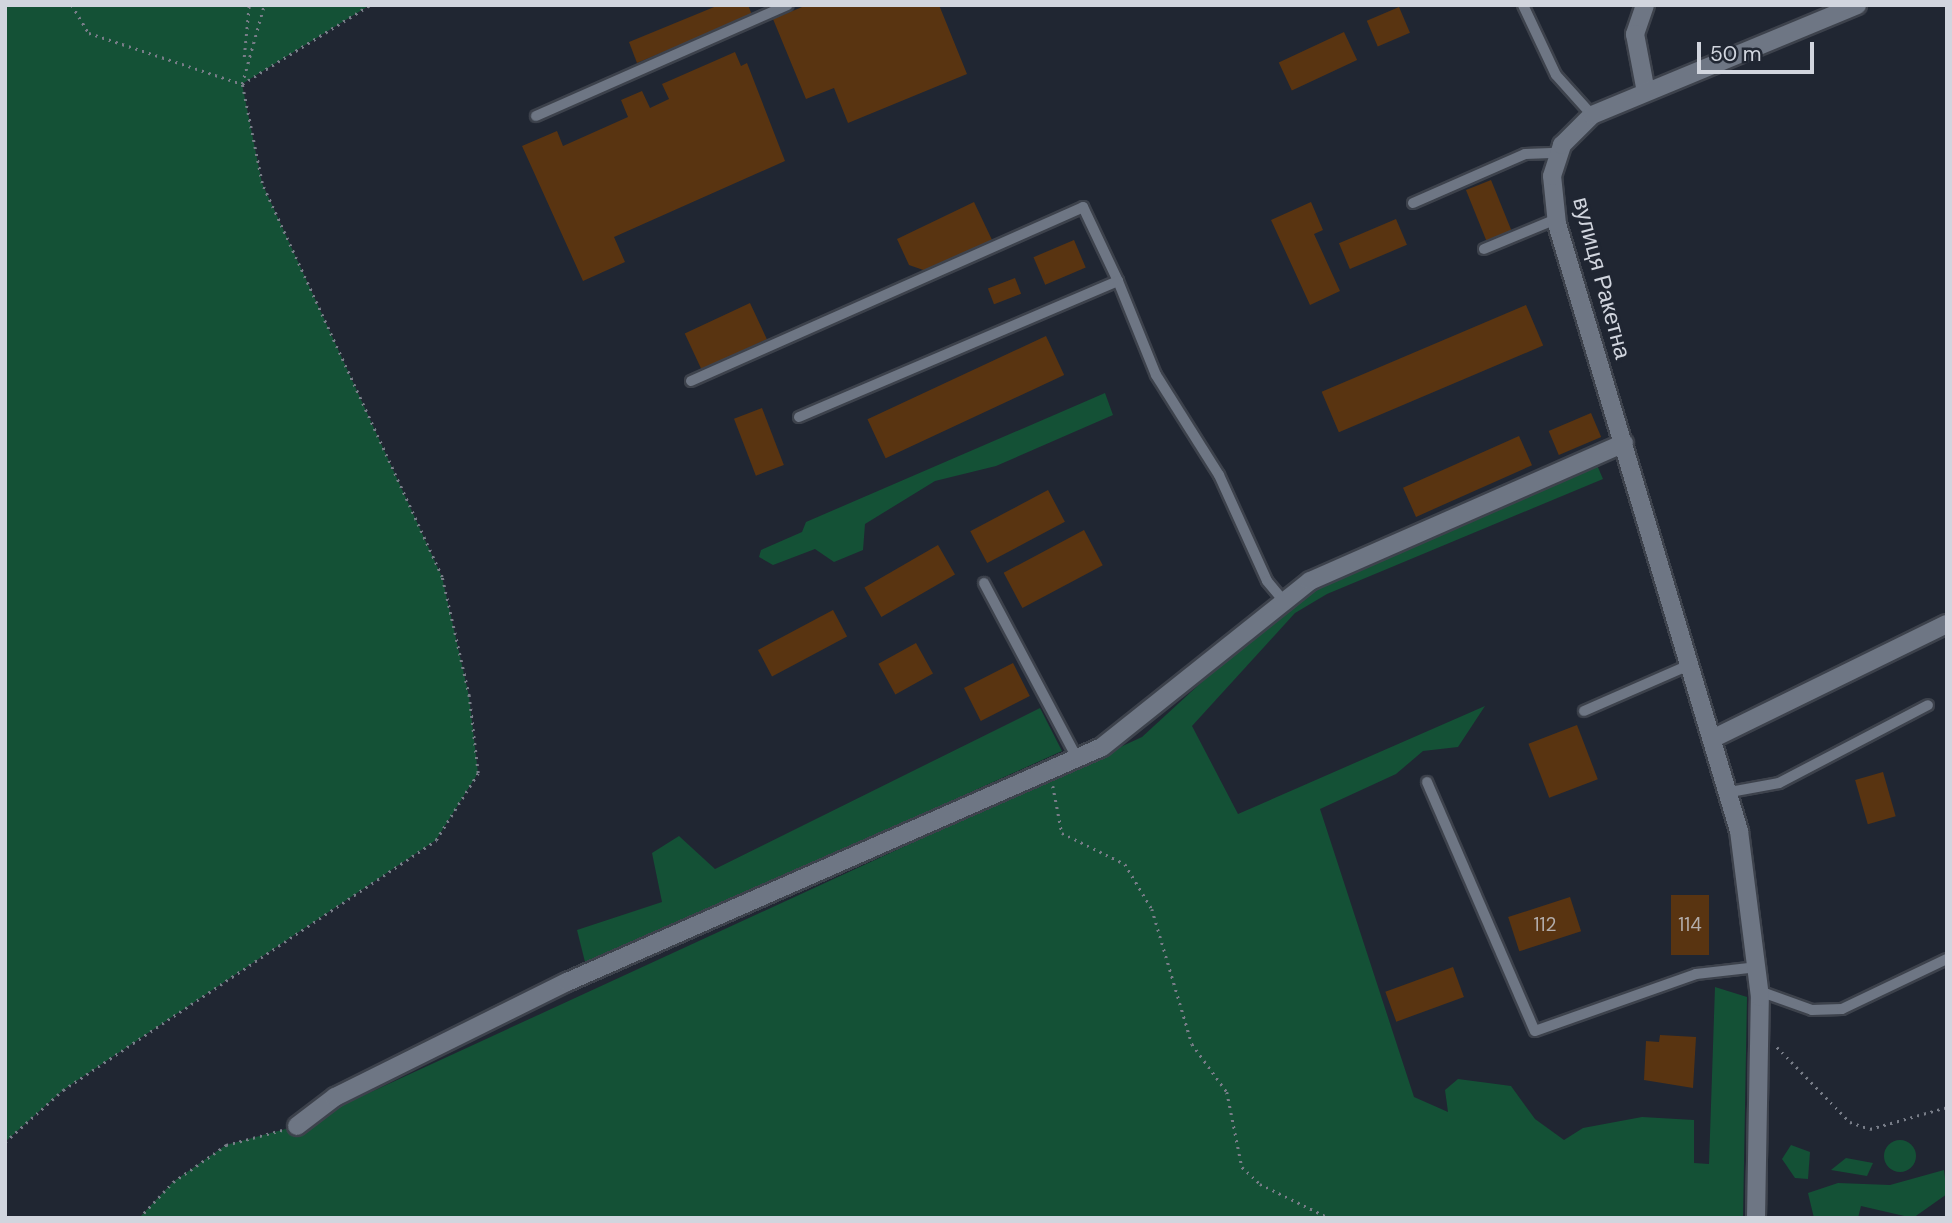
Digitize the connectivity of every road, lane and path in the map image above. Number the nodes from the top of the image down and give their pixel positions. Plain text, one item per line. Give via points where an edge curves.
1 (72, 5) edge
2 (249, 5) edge
3 (264, 5) edge
4 (370, 5) edge
5 (788, 5) edge
6 (1523, 5) edge
7 (1645, 5) edge
8 (1857, 5) edge
9 (1830, 11) edge
10 (243, 63) junction
11 (242, 84) junction
12 (1646, 92) junction
13 (1592, 115) junction
14 (536, 116) dead end
15 (1558, 153) junction
16 (1413, 203) dead end
17 (1556, 219) junction
18 (1484, 249) dead end
19 (1118, 281) junction
20 (691, 382) dead end
21 (799, 417) dead end
22 (1624, 443) junction
23 (984, 583) dead end
24 (1282, 599) junction
25 (1947, 624) edge
26 (1687, 666) junction
27 (1928, 705) dead end
28 (1584, 710) dead end
29 (1716, 737) junction
30 (1077, 758) junction
31 (1052, 769) junction
32 (1427, 782) dead end
33 (1730, 792) junction
34 (1947, 958) edge
35 (1758, 967) junction
36 (1759, 991) junction
37 (1761, 1048) junction
38 (1947, 1107) edge
39 (297, 1126) joint
40 (5, 1142) edge
41 (139, 1218) edge
42 (1329, 1218) edge
43 (1756, 1218) edge

1 - 11 path via 89,33
2 - 10 path
3 - 10 path
4 - 11 path
5 - 14 lane
6 - 13 lane via 1556,75
7 - 12 street via 1635,34
8 - 9 street
9 - 12 street
10 - 11 path
11 - 40 path via 262,183 442,577 469,695 478,773 436,840 63,1090
12 - 13 street
13 - 15 street
15 - 16 lane via 1525,154
15 - 17 street, вулиця Ракетна via 1552,176
17 - 18 lane
17 - 22 street, вулиця Ракетна
19 - 20 lane via 1083,207
19 - 21 lane
19 - 24 lane via 1156,375 1219,475 1267,581
22 - 24 street
22 - 26 street, вулиця Ракетна
23 - 30 lane
24 - 30 street via 1139,723
25 - 29 street
26 - 28 lane
26 - 29 street, вулиця Ракетна
27 - 33 lane via 1779,783
29 - 33 street, вулиця Ракетна
30 - 31 street
31 - 39 street via 567,982 335,1097
31 - 42 path via 1062,833 1125,864 1152,909 1192,1044 1227,1092 1242,1167 1260,1184
32 - 35 lane via 1535,1031 1696,974
33 - 35 street, вулиця Ракетна
34 - 36 lane via 1842,1009 1812,1010
35 - 36 street, вулиця Ракетна
36 - 37 street, вулиця Ракетна
37 - 38 path via 1777,1047 1830,1106 1870,1129
37 - 43 street, вулиця Ракетна
39 - 41 path via 226,1145 173,1182

